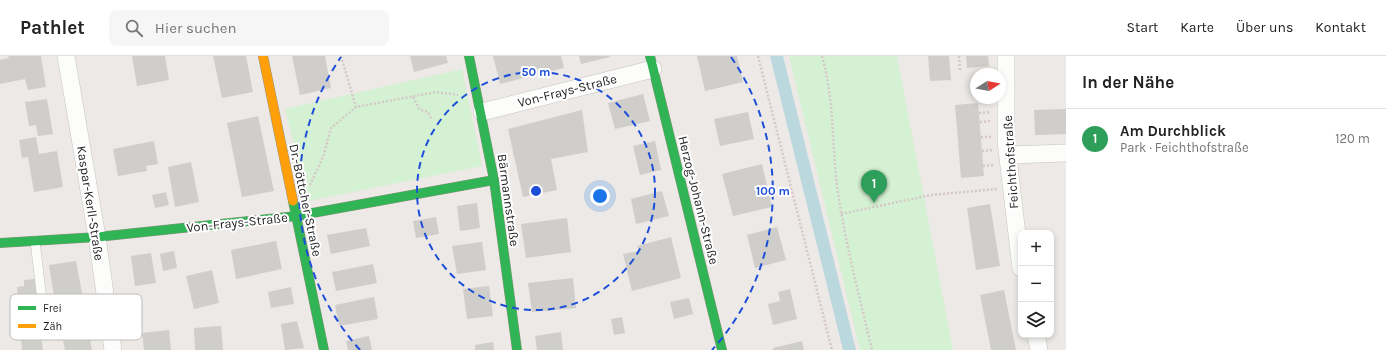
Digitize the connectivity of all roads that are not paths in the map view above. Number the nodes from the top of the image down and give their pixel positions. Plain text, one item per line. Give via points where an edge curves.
1 (66, 56) edge
2 (263, 56) edge
3 (469, 56) edge
4 (1006, 56) edge
5 (652, 62) edge
6 (480, 105) junction
7 (1066, 153) edge
8 (1001, 160) junction
9 (494, 180) junction
10 (296, 216) junction
11 (97, 237) junction
12 (35, 241) junction
13 (0, 243) edge
14 (1021, 266) edge
15 (41, 294) edge
16 (106, 294) edge
17 (1037, 338) edge
18 (112, 340) edge
19 (114, 350) edge
20 (324, 350) edge
21 (517, 350) edge
22 (722, 350) edge
23 (1039, 350) edge

1 - 11 street, Kaspar-Kerll-Straße
2 - 10 street, Dr.-Böttcher-Straße
3 - 6 street, Bärmannstraße
4 - 8 street, Feichthofstraße via 1006,136
5 - 6 street, Von-Frays-Straße
5 - 22 street, Herzog-Johann-Straße
6 - 9 street, Bärmannstraße
7 - 8 street
8 - 14 street, Feichthofstraße via 1011,188
9 - 10 street, Von-Frays-Straße
9 - 21 street, Bärmannstraße
10 - 11 street, Von-Frays-Straße
10 - 20 street, Dr.-Böttcher-Straße
11 - 12 street, Von-Frays-Straße
11 - 16 street, Kaspar-Kerll-Straße
12 - 13 street, Von-Frays-Straße
12 - 15 lane
17 - 23 street
18 - 19 street, Kaspar-Kerll-Straße

